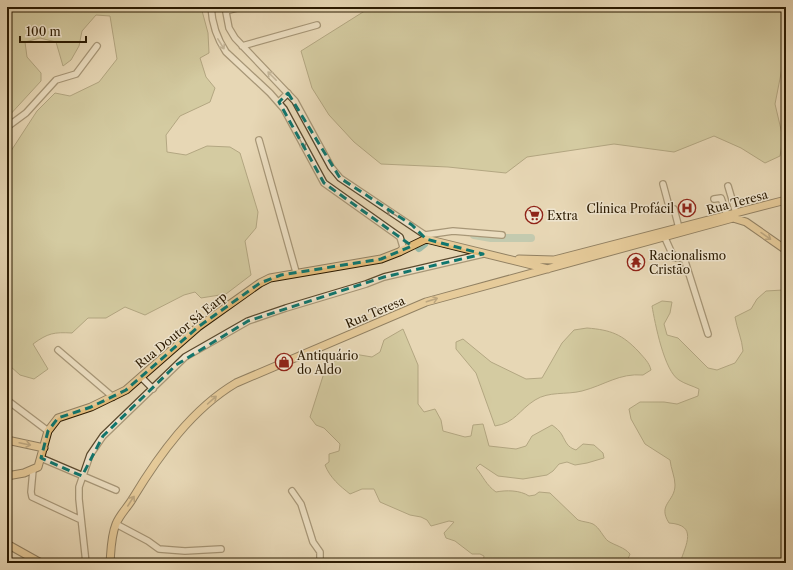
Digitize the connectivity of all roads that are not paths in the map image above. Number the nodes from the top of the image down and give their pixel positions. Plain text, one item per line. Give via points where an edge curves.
1 (211, 7) edge
2 (241, 7) edge
3 (226, 9) edge
4 (317, 24) dead end
5 (97, 46) dead end
6 (242, 46) junction
7 (288, 93) junction
8 (279, 102) junction
9 (7, 127) edge
10 (259, 140) dead end
11 (663, 184) dead end
12 (728, 186) dead end
13 (714, 199) dead end
14 (786, 200) edge
15 (751, 210) junction
16 (736, 213) junction
17 (727, 215) junction
18 (746, 222) junction
19 (679, 228) junction
20 (502, 234) dead end
21 (400, 237) junction
22 (425, 237) junction
23 (665, 238) junction
24 (412, 246) junction
25 (786, 250) edge
26 (400, 252) junction
27 (483, 254) junction
28 (513, 259) junction
29 (555, 264) junction
30 (548, 269) junction
31 (296, 272) junction
32 (708, 334) dead end
33 (58, 350) dead end
34 (141, 377) junction
35 (153, 389) junction
36 (113, 397) junction
37 (7, 400) edge
38 (48, 431) junction
39 (7, 440) edge
40 (44, 448) junction
41 (44, 459) junction
42 (33, 470) junction
43 (7, 476) edge
44 (82, 476) junction
45 (116, 490) dead end
46 (292, 491) dead end
47 (79, 519) dead end
48 (116, 524) junction
49 (7, 544) edge
50 (221, 549) dead end
51 (41, 563) edge
52 (86, 563) edge
53 (110, 563) edge
54 (320, 563) edge

1 -> 8 street via 216,35 226,52
2 - 3 street
3 - 6 street via 229,28
4 - 6 street
5 - 9 street via 76,74 56,80 26,113
7 -> 6 street
7 - 8 street
22 -> 7 street via 340,178
8 -> 21 street via 288,114 324,183
10 - 31 street
11 - 19 street via 670,210 674,209
12 - 16 street
13 - 17 street via 721,198
14 - 15 main road, Rua Teresa
15 - 16 main road, Rua Teresa
15 - 18 main road
16 - 17 main road, Rua Teresa
17 - 19 main road, Rua Teresa
18 - 23 main road, Rua Teresa via 733,218
18 -> 25 main road
19 - 29 main road, Rua Teresa
20 - 22 street via 443,231
21 - 24 street
21 - 26 street
22 - 24 main road, Rua Doutor Sá Earp
22 - 27 main road
23 - 29 main road, Rua Teresa
23 - 32 street via 672,256 675,259 684,258
24 - 26 main road, Rua Doutor Sá Earp
26 - 31 main road, Rua Doutor Sá Earp via 373,260
27 - 28 main road
27 - 35 street via 384,277 248,321 185,357
28 - 29 main road
28 - 30 main road
29 - 30 main road, Rua Teresa
48 -> 30 main road, Rua Teresa via 174,439 220,392 426,302
31 - 34 main road, Rua Doutor Sá Earp via 260,283 198,327
33 - 36 street
34 - 35 street
34 - 36 main road, Rua Doutor Sá Earp
35 - 44 street via 103,436 90,455
36 - 38 main road, Rua Doutor Sá Earp via 58,418
37 - 38 street
38 - 40 main road
39 -> 40 main road
40 - 41 main road
41 - 42 main road
41 - 44 street
42 - 43 main road
42 - 47 street via 32,498
44 - 45 street
44 - 52 street via 79,500
46 - 54 street via 300,504 313,542 320,552
48 - 50 street via 159,549
48 - 53 main road, Rua Teresa
49 - 51 main road

